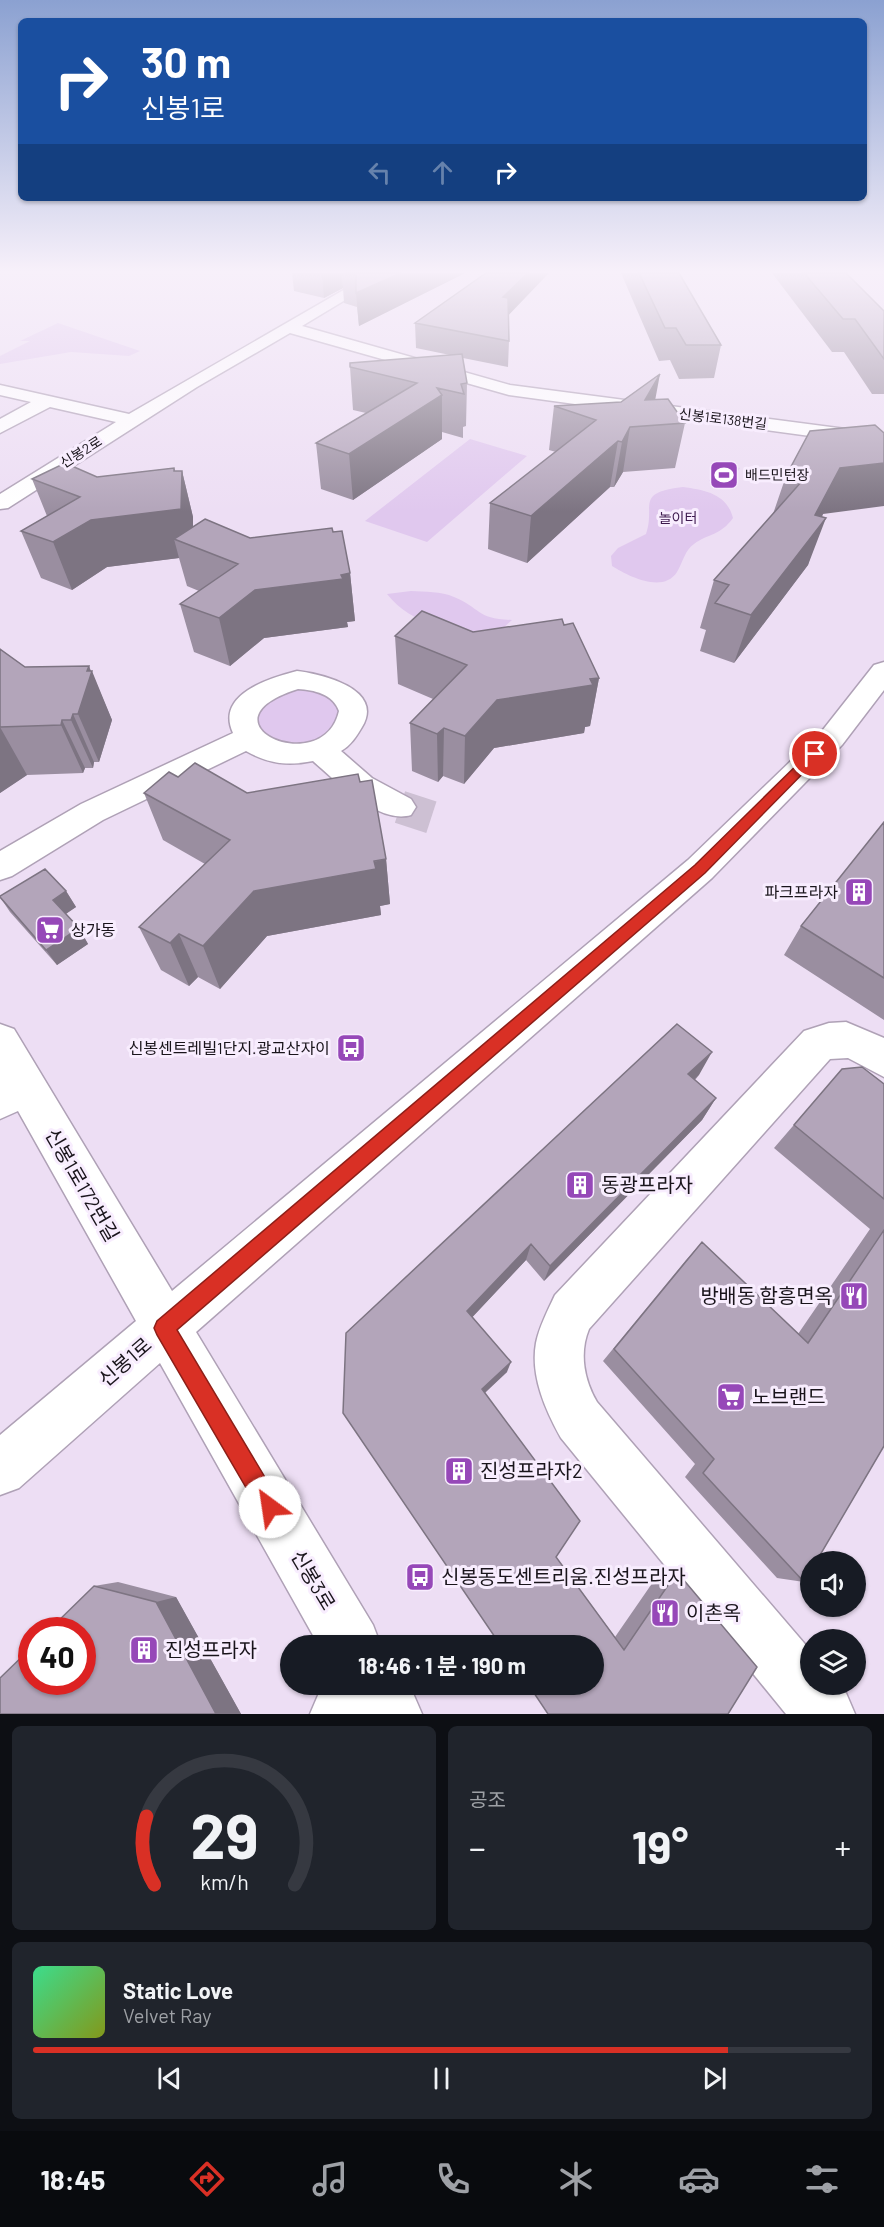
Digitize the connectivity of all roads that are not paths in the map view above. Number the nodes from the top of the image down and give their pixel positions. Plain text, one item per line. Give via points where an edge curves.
1 (244, 353) edge
2 (376, 353) edge
3 (0, 390) edge
4 (47, 401) junction
5 (132, 420) junction
6 (0, 427) edge
7 (883, 440) edge
8 (0, 503) edge
9 (884, 671) edge
10 (248, 738) junction
11 (319, 749) junction
12 (400, 807) tunnel mouth
13 (0, 867) edge
14 (0, 1042) edge
15 (884, 1059) edge
16 (12, 1091) edge
17 (164, 1328) junction
18 (0, 1469) edge
19 (345, 1635) edge
20 (355, 1695) edge
21 (381, 1695) edge
22 (340, 1714) edge
23 (392, 1714) edge
24 (825, 1714) edge

1 - 5 street, 신봉2로
2 - 7 street, 신봉1로138번길 via 509,390
3 - 4 street, 신봉2로
4 - 5 street, 신봉2로
4 - 6 street
5 - 8 street, 신봉2로
9 - 17 street, 신봉1로 via 832,738 700,869
10 - 11 street via 274,752 292,754
10 - 11 street via 242,720 250,701 279,683 315,681 332,685 344,694 352,715 349,727 340,737
10 - 13 street via 92,812
11 - 12 street via 361,786
14 - 16 street, 신봉1로172번길
15 - 24 street via 849,1038 818,1044 572,1312 560,1343 561,1374 579,1420
16 - 17 street, 신봉1로172번길
17 - 18 street, 신봉1로
17 - 19 street, 신봉3로
20 - 22 street
21 - 23 street

